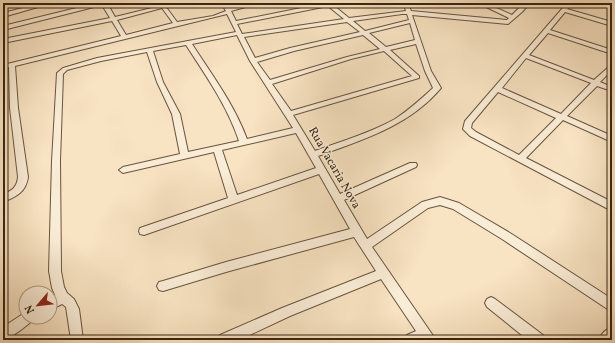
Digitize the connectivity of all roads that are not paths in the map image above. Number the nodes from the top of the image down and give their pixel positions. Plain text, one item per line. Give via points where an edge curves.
1 (18, 3) edge
2 (49, 3) edge
3 (103, 3) edge
4 (178, 3) edge
5 (258, 3) edge
6 (336, 3) edge
7 (406, 3) edge
8 (481, 3) edge
9 (519, 3) edge
10 (328, 4) junction
11 (526, 4) edge
12 (162, 5) edge
13 (567, 7) edge
14 (22, 10) junction
15 (408, 11) junction
16 (230, 13) edge
17 (3, 15) edge
18 (512, 17) junction
19 (114, 19) junction
20 (348, 20) junction
21 (612, 20) edge
22 (412, 21) junction
23 (176, 24) junction
24 (612, 24) edge
25 (3, 28) edge
26 (547, 31) junction
27 (240, 34) junction
28 (366, 34) junction
29 (124, 37) junction
30 (3, 41) edge
31 (419, 41) junction
32 (188, 43) junction
33 (118, 47) junction
34 (149, 50) junction
35 (386, 50) junction
36 (612, 52) edge
37 (526, 56) junction
38 (253, 61) junction
39 (12, 64) junction
40 (612, 66) edge
41 (3, 67) edge
42 (429, 73) junction
43 (417, 77) junction
44 (268, 83) junction
45 (595, 83) junction
46 (498, 89) junction
47 (612, 89) edge
48 (289, 114) junction
49 (561, 117) junction
50 (298, 130) junction
51 (612, 139) edge
52 (244, 142) junction
53 (217, 149) junction
54 (312, 155) junction
55 (185, 156) junction
56 (520, 158) junction
57 (413, 165) dead end
58 (123, 170) dead end
59 (321, 170) junction
60 (3, 198) edge
61 (338, 198) junction
62 (233, 199) junction
63 (612, 207) edge
64 (144, 231) dead end
65 (357, 232) junction
66 (365, 246) junction
67 (383, 273) junction
68 (163, 286) dead end
69 (63, 297) junction
70 (58, 300) edge
71 (491, 303) dead end
72 (612, 306) edge
73 (18, 324) edge
74 (612, 333) edge
75 (3, 335) edge
76 (427, 337) edge
77 (77, 340) edge
78 (224, 340) edge
79 (412, 340) edge
80 (538, 340) edge
81 (605, 340) edge

1 - 14 street
2 - 14 street
3 - 19 street
3 - 25 street
4 - 12 street
5 - 16 street
6 - 10 street
7 - 15 street
8 - 18 street
9 - 11 street
10 - 16 street
10 - 20 street
11 - 18 street
12 - 19 street
12 - 23 street
13 - 21 street
13 - 24 street
13 - 26 street
14 - 17 street
15 - 18 street via 508,22
15 - 20 street
15 - 22 street
16 - 23 street
16 - 27 street, Rua Vacaria Nova
19 - 29 street
19 - 30 street
20 - 27 street
20 - 28 street
22 - 28 street
22 - 31 street
23 - 29 street
26 - 36 street
26 - 37 street
27 - 32 street
27 - 38 street, Rua Vacaria Nova
28 - 35 street
28 - 38 street via 309,45
29 - 33 street
31 - 35 street
31 - 42 street
32 - 34 street
32 - 52 street via 226,101
33 - 34 street
33 - 39 street
33 - 69 street via 98,61 65,69 60,73 55,271 58,288
34 - 55 street via 160,82 176,114
35 - 43 street
35 - 44 street via 349,58
37 - 45 street
37 - 46 street
38 - 44 street, Rua Vacaria Nova
39 - 41 street
39 - 60 street via 23,186 17,192
40 - 45 street
42 - 43 street
42 - 54 street via 437,88 405,115 366,135
43 - 48 street
44 - 48 street, Rua Vacaria Nova
45 - 47 street
45 - 49 street
46 - 49 street
46 - 56 street via 468,123 467,129
48 - 50 street, Rua Vacaria Nova
49 - 51 street
49 - 56 street
50 - 52 street
50 - 54 street, Rua Vacaria Nova
52 - 53 street
53 - 55 street
53 - 62 street
54 - 59 street, Rua Vacaria Nova
55 - 58 street
56 - 63 street
57 - 61 street
59 - 61 street, Rua Vacaria Nova
59 - 62 street
61 - 65 street, Rua Vacaria Nova
62 - 64 street
65 - 66 street, Rua Vacaria Nova
65 - 68 street
66 - 67 street, Rua Vacaria Nova
66 - 72 street via 425,205 444,202 460,208 506,236
67 - 76 street, Rua Vacaria Nova
67 - 78 street
69 - 70 street
69 - 77 street via 73,309
71 - 80 street
73 - 75 street
74 - 81 street
76 - 79 street

